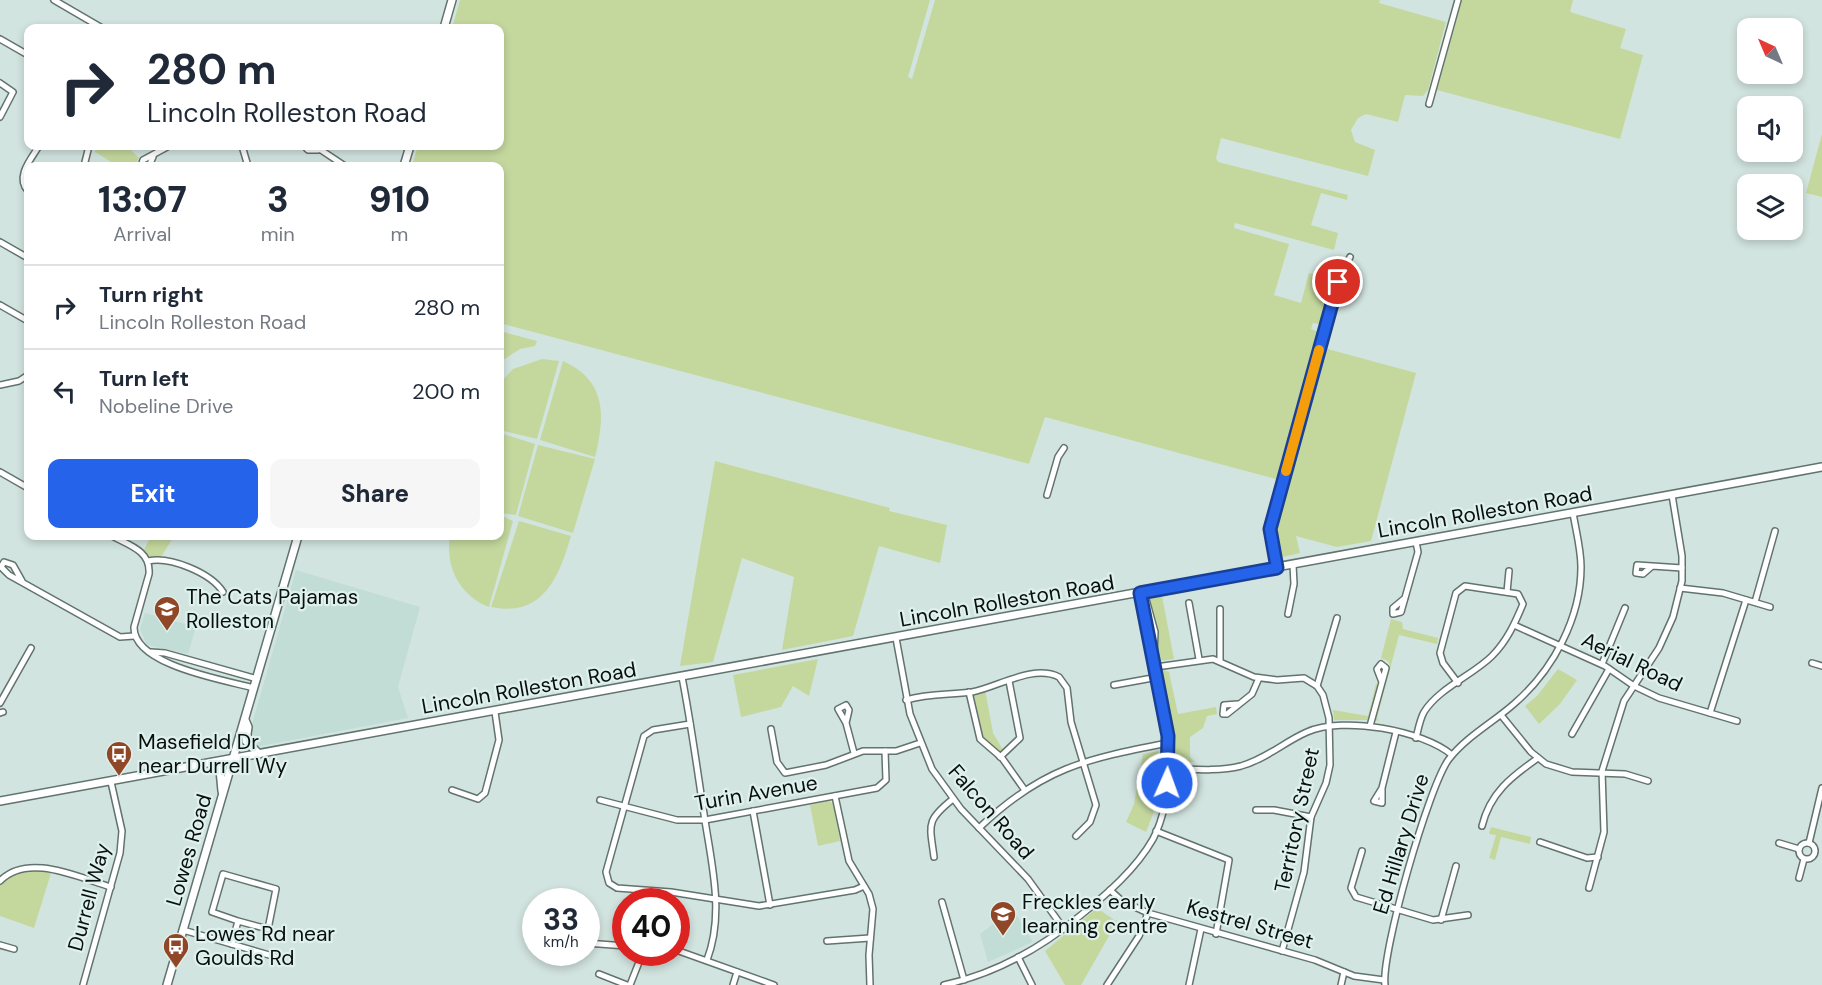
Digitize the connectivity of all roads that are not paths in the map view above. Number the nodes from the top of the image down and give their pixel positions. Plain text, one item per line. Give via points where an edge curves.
1 (54, 0) edge
2 (452, 0) edge
3 (1458, 0) edge
4 (95, 24) edge
5 (445, 24) edge
6 (0, 39) edge
7 (24, 53) edge
8 (0, 83) edge
9 (1429, 104) dead end
10 (0, 117) edge
11 (163, 150) edge
12 (319, 150) edge
13 (153, 157) junction
14 (142, 162) edge
15 (151, 162) edge
16 (339, 162) edge
17 (0, 242) edge
18 (24, 256) edge
19 (1350, 257) dead end
20 (0, 305) edge
21 (24, 319) edge
22 (24, 378) edge
23 (0, 385) edge
24 (1064, 448) dead end
25 (1822, 467) edge
26 (0, 472) edge
27 (24, 486) edge
28 (1047, 495) dead end
29 (1672, 495) junction
30 (1573, 513) junction
31 (1775, 531) dead end
32 (120, 540) edge
33 (297, 540) edge
34 (1416, 542) junction
35 (148, 561) junction
36 (1293, 565) junction
37 (1651, 567) dead end
38 (1277, 568) junction
39 (1682, 568) junction
40 (1509, 571) dead end
41 (21, 581) dead end
42 (1680, 588) junction
43 (223, 592) dead end
44 (1142, 592) junction
45 (1507, 592) junction
46 (1405, 598) dead end
47 (1746, 600) junction
48 (1755, 602) junction
49 (1189, 603) dead end
50 (1770, 607) dead end
51 (1221, 609) dead end
52 (1624, 609) dead end
53 (1288, 614) dead end
54 (1337, 618) dead end
55 (1514, 625) junction
56 (135, 636) junction
57 (896, 638) junction
58 (1560, 645) junction
59 (31, 648) dead end
60 (151, 652) junction
61 (1199, 659) junction
62 (1220, 661) junction
63 (201, 663) junction
64 (1812, 663) dead end
65 (1602, 664) junction
66 (1822, 666) edge
67 (1156, 667) junction
68 (1610, 669) junction
69 (198, 672) junction
70 (1158, 676) junction
71 (682, 677) junction
72 (1259, 678) junction
73 (257, 679) junction
74 (1009, 681) junction
75 (1382, 682) dead end
76 (1458, 683) junction
77 (1114, 685) dead end
78 (1317, 686) junction
79 (1634, 686) junction
80 (254, 688) junction
81 (969, 692) junction
82 (906, 700) junction
83 (0, 703) edge
84 (1238, 704) dead end
85 (495, 712) junction
86 (1710, 713) junction
87 (1500, 715) junction
88 (245, 720) junction
89 (1737, 721) dead end
90 (846, 723) dead end
91 (690, 724) junction
92 (1330, 725) junction
93 (1370, 726) junction
94 (771, 729) dead end
95 (1396, 732) junction
96 (1572, 734) dead end
97 (1416, 738) junction
98 (920, 743) junction
99 (1168, 743) junction
100 (885, 751) junction
101 (854, 753) junction
102 (259, 754) junction
103 (1452, 755) junction
104 (1000, 757) junction
105 (1538, 758) junction
106 (234, 759) junction
107 (1082, 761) junction
108 (210, 764) junction
109 (1168, 768) junction
110 (1602, 771) junction
111 (1648, 781) dead end
112 (111, 782) junction
113 (1382, 788) dead end
114 (1822, 788) edge
115 (1024, 789) junction
116 (452, 790) dead end
117 (223, 793) junction
118 (835, 796) junction
119 (953, 799) junction
120 (0, 801) edge
121 (600, 801) dead end
122 (624, 807) junction
123 (1256, 810) dead end
124 (753, 811) junction
125 (1311, 817) junction
126 (705, 820) junction
127 (1482, 826) dead end
128 (979, 828) junction
129 (1156, 831) junction
130 (1076, 836) dead end
131 (1540, 842) dead end
132 (1779, 843) dead end
133 (1809, 843) junction
134 (1799, 849) junction
135 (1362, 851) dead end
136 (1814, 854) junction
137 (1822, 856) edge
138 (934, 857) dead end
139 (1598, 857) junction
140 (1804, 859) junction
141 (1456, 866) dead end
142 (1799, 878) dead end
143 (0, 881) edge
144 (864, 886) junction
145 (111, 887) junction
146 (1589, 888) dead end
147 (1110, 890) junction
148 (716, 899) junction
149 (942, 902) dead end
150 (770, 905) junction
151 (1398, 910) junction
152 (1148, 913) junction
153 (1468, 915) dead end
154 (1441, 920) junction
155 (238, 921) junction
156 (1064, 929) junction
157 (1201, 929) junction
158 (183, 930) junction
159 (1216, 934) junction
160 (870, 938) junction
161 (827, 941) dead end
162 (232, 944) junction
163 (0, 945) edge
164 (14, 949) dead end
165 (1282, 951) junction
166 (690, 955) edge
167 (276, 957) dead end
168 (1018, 957) junction
169 (707, 960) junction
170 (637, 966) edge
171 (737, 972) junction
172 (1344, 972) junction
173 (599, 974) dead end
174 (964, 980) junction
175 (1384, 983) edge
176 (83, 985) edge
177 (168, 985) edge
178 (629, 985) edge
179 (733, 985) edge
180 (774, 985) edge
181 (870, 985) edge
182 (944, 985) edge
183 (1032, 985) edge
184 (1107, 985) edge
185 (1189, 985) edge
186 (1341, 985) edge

1 - 4 street
2 - 5 main road
3 - 9 street
6 - 7 street
8 - 10 street via 13,92
11 - 13 street
12 - 16 street
13 - 14 street
13 - 15 street
17 - 18 street
19 - 38 street via 1338,282 1270,529
20 - 21 street
22 - 23 street
24 - 28 street
25 - 29 main road, Lincoln Rolleston Road
26 - 27 street
29 - 30 main road, Lincoln Rolleston Road
29 - 39 street
30 - 34 main road, Lincoln Rolleston Road
30 - 58 street, Ed Hillary Drive via 1581,568 1577,599
31 - 48 street
32 - 35 street via 142,552
33 - 73 main road, Lowes Road
34 - 36 main road, Lincoln Rolleston Road
34 - 46 street via 1418,552
35 - 43 street via 162,560 187,568
35 - 56 street via 149,574
36 - 38 main road, Lincoln Rolleston Road
36 - 53 street
37 - 39 street
38 - 44 main road, Lincoln Rolleston Road
39 - 42 street
40 - 45 street
41 - 56 street via 120,637
42 - 47 street
42 - 79 street via 1659,648
44 - 57 main road, Lincoln Rolleston Road
44 - 67 street via 1155,632
45 - 55 street via 1522,598
45 - 76 street via 1465,586 1456,592 1440,653
47 - 48 street
47 - 86 street
48 - 50 street
49 - 61 street
51 - 62 street
52 - 65 street
54 - 78 street
55 - 58 street, Aerial Road
55 - 76 street via 1492,656
56 - 60 street
57 - 71 main road, Lincoln Rolleston Road
57 - 82 street, Falcon Road
58 - 65 street, Aerial Road
58 - 87 street, Ed Hillary Drive via 1538,681
59 - 83 street
60 - 63 street
60 - 69 street via 160,661
61 - 62 street
61 - 67 street
62 - 72 street
63 - 69 street
63 - 73 street
64 - 66 street
65 - 68 street, Aerial Road
67 - 70 street
68 - 79 street, Aerial Road
68 - 96 street
69 - 80 street
70 - 77 street
70 - 99 street
71 - 85 main road, Lincoln Rolleston Road
71 - 91 street
72 - 78 street via 1304,678
72 - 84 street via 1252,694
73 - 80 main road, Lowes Road
74 - 81 street
74 - 104 street via 1020,738
74 - 107 street via 1044,673 1062,680
75 - 93 street
76 - 97 street via 1424,712
78 - 92 street, Territory Street via 1326,701
79 - 86 street, Aerial Road
79 - 110 street via 1624,701
80 - 88 main road, Lowes Road
81 - 82 street
81 - 104 street via 980,739
82 - 98 street, Falcon Road
85 - 102 main road, Lincoln Rolleston Road
85 - 116 street via 499,740 485,793 478,799
86 - 89 street, Aerial Road
87 - 103 street, Ed Hillary Drive
87 - 105 street
88 - 102 main road via 246,741
88 - 106 main road, Lowes Road
90 - 101 street
91 - 122 street via 644,735
91 - 126 street
92 - 93 street
92 - 109 street via 1307,732 1240,766 1208,770
92 - 125 street, Territory Street via 1330,765
93 - 95 street
94 - 101 street via 777,762 785,772 826,765
95 - 97 street
95 - 113 street
97 - 103 street
98 - 100 street
98 - 119 street, Falcon Road
99 - 107 street
99 - 109 street
100 - 101 street
100 - 118 street, Turin Avenue via 883,785
102 - 106 main road, Lincoln Rolleston Road
103 - 151 street, Ed Hillary Drive via 1431,792
104 - 115 street
105 - 110 street via 1572,772
105 - 127 street via 1493,796
106 - 108 main road, Lincoln Rolleston Road
106 - 117 main road, Lowes Road
107 - 115 street
107 - 130 street via 1096,810
108 - 112 main road, Lincoln Rolleston Road
108 - 117 main road via 220,770
109 - 129 street via 1166,796
110 - 111 street
110 - 139 street via 1604,832
112 - 120 main road, Lincoln Rolleston Road
112 - 145 street, Durrell Way via 122,838
114 - 133 street
115 - 128 street
117 - 158 main road, Lowes Road
118 - 124 street, Turin Avenue
118 - 144 street via 847,854
119 - 128 street, Falcon Road
119 - 138 street via 930,822
121 - 122 street, Turin Avenue
122 - 126 street, Turin Avenue via 677,820
122 - 148 street via 606,872 609,883 616,888
123 - 125 street
124 - 126 street, Turin Avenue
124 - 150 street
125 - 165 street, Territory Street via 1304,872
126 - 148 street
128 - 156 street, Falcon Road via 1023,874
129 - 147 street via 1140,857
129 - 159 street via 1229,860
131 - 139 street via 1587,858
132 - 134 street
133 - 134 street
133 - 136 street
134 - 140 street
135 - 151 street via 1351,888 1353,895
136 - 137 street
136 - 140 street
139 - 146 street
140 - 142 street
141 - 154 street
143 - 145 street via 22,869 39,868
144 - 150 street
144 - 160 street via 873,909
145 - 176 street, Durrell Way
147 - 152 street, Kestrel Street via 1122,901
147 - 156 street
148 - 150 street
148 - 169 street via 714,935
149 - 174 street
151 - 154 street
151 - 175 street, Ed Hillary Drive via 1385,957
152 - 157 street, Kestrel Street
152 - 184 street via 1139,936
153 - 154 street
155 - 155 street via 212,912 223,874 276,889 268,929
155 - 162 street
156 - 168 street
157 - 159 street, Kestrel Street
157 - 185 street
158 - 162 street
158 - 177 main road, Lowes Road
159 - 165 street, Kestrel Street
160 - 161 street
160 - 181 street
162 - 167 street
163 - 164 street
165 - 172 street, Kestrel Street
166 - 169 street
168 - 174 street
168 - 183 street
169 - 171 street
170 - 178 street
171 - 179 street
171 - 180 street
172 - 175 street, Kestrel Street
172 - 186 street
173 - 178 street
174 - 182 street

